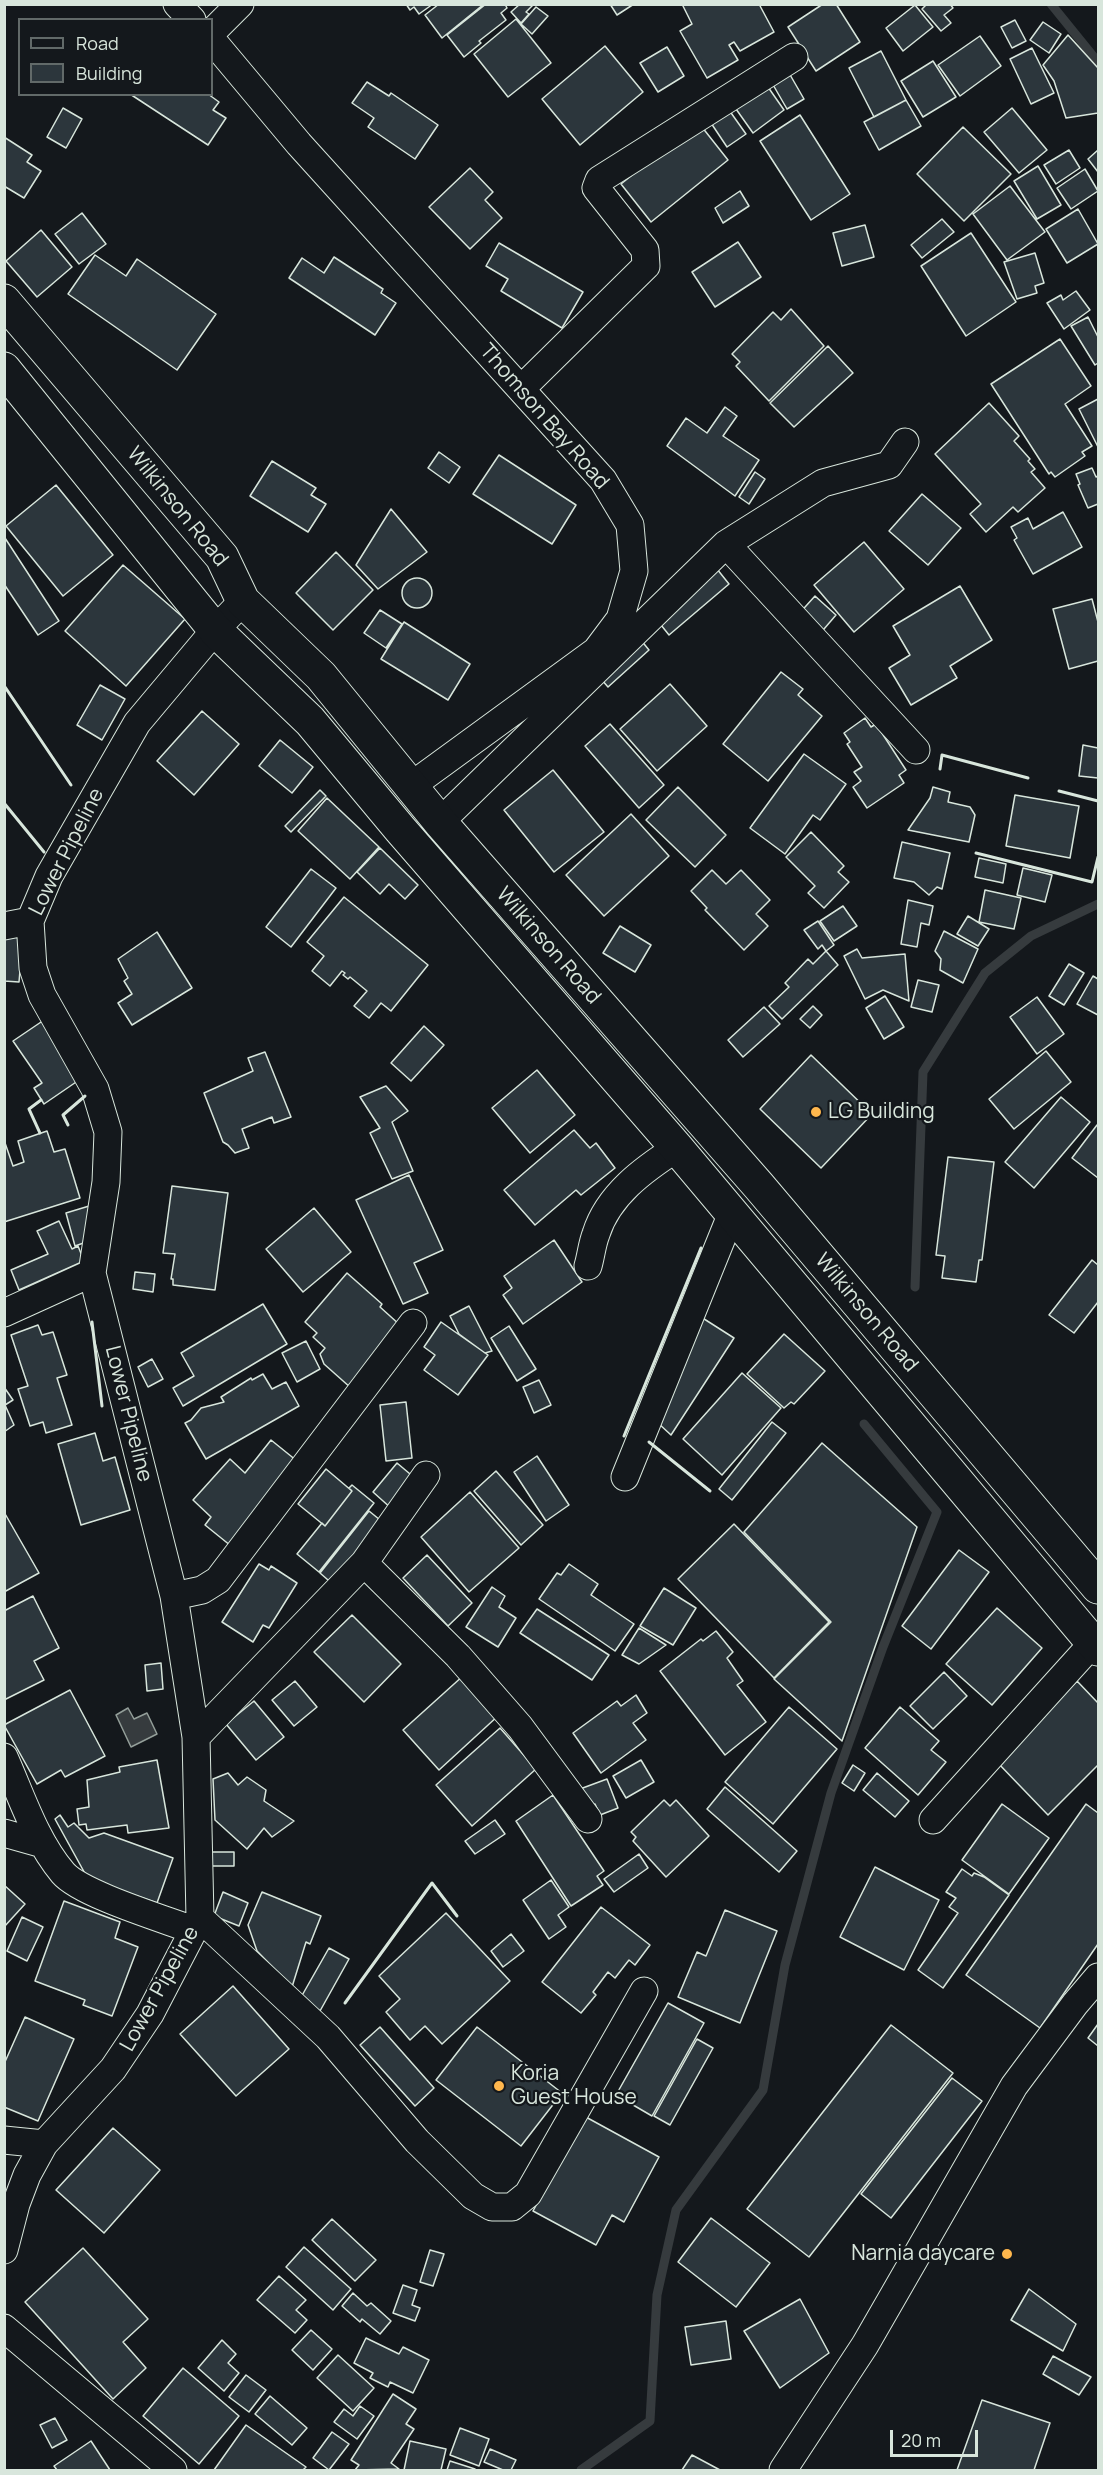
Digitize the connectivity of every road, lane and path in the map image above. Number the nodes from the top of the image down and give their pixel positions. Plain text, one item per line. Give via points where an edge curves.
1 (177, 4) edge
2 (240, 4) edge
3 (190, 18) edge
4 (213, 31) edge
5 (213, 41) edge
6 (795, 57) dead end
7 (4, 301) edge
8 (4, 369) edge
9 (521, 389) junction
10 (905, 442) dead end
11 (726, 544) junction
12 (243, 602) junction
13 (215, 630) junction
14 (916, 750) dead end
15 (411, 786) junction
16 (440, 822) junction
17 (17, 923) edge
18 (677, 1148) junction
19 (732, 1213) junction
20 (588, 1266) dead end
21 (92, 1273) junction
22 (4, 1313) edge
23 (413, 1323) dead end
24 (426, 1475) dead end
25 (625, 1477) dead end
26 (364, 1563) junction
27 (1098, 1587) edge
28 (174, 1596) junction
29 (1096, 1646) edge
30 (196, 1737) junction
31 (4, 1756) edge
32 (588, 1820) dead end
33 (933, 1820) dead end
34 (4, 1833) edge
35 (43, 1844) junction
36 (197, 1924) junction
37 (1098, 1977) edge
38 (644, 1991) dead end
39 (4, 2140) edge
40 (44, 2144) junction
41 (4, 2250) edge
42 (4, 2328) edge
43 (173, 2470) edge
44 (783, 2470) edge

1 - 3 street
2 - 4 street
5 - 9 street, Thomson Bay Road via 299,144
6 - 9 street via 599,180 596,188 645,250 646,266
7 - 12 main road, Wilkinson Road via 222,557
8 - 13 main road, Wilkinson Road
9 - 15 street, Thomson Bay Road via 603,480 630,525 633,571 620,619 597,651
10 - 11 street via 889,465 823,483
11 - 14 street
11 - 16 street
12 - 13 street, Lower Pipeline
12 - 15 main road, Wilkinson Road via 321,676
13 - 17 street, Lower Pipeline via 137,723 49,876
13 - 18 main road, Wilkinson Road via 310,721
15 - 16 main road, Wilkinson Road
16 - 27 main road, Wilkinson Road via 759,1186
17 - 21 street, Lower Pipeline via 42,995 95,1089 108,1132
18 - 19 main road, Wilkinson Road
18 - 20 street via 642,1171 615,1200 596,1232
19 - 25 street
19 - 29 main road, Wilkinson Road
21 - 22 street
21 - 28 street, Lower Pipeline
23 - 28 street via 219,1580 202,1590
24 - 26 street
26 - 30 street
26 - 32 street via 458,1656 520,1728
28 - 30 street, Lower Pipeline
29 - 33 street
30 - 36 street, Lower Pipeline
31 - 35 street
34 - 35 street
35 - 36 street via 64,1874 86,1889
36 - 38 street via 328,2037 417,2141 473,2196 492,2207 512,2207 528,2194
36 - 40 street, Lower Pipeline via 150,2014 113,2069
37 - 44 street via 1014,2086 865,2345
39 - 40 street
40 - 41 street, Lower Pipeline via 16,2204
42 - 43 street

